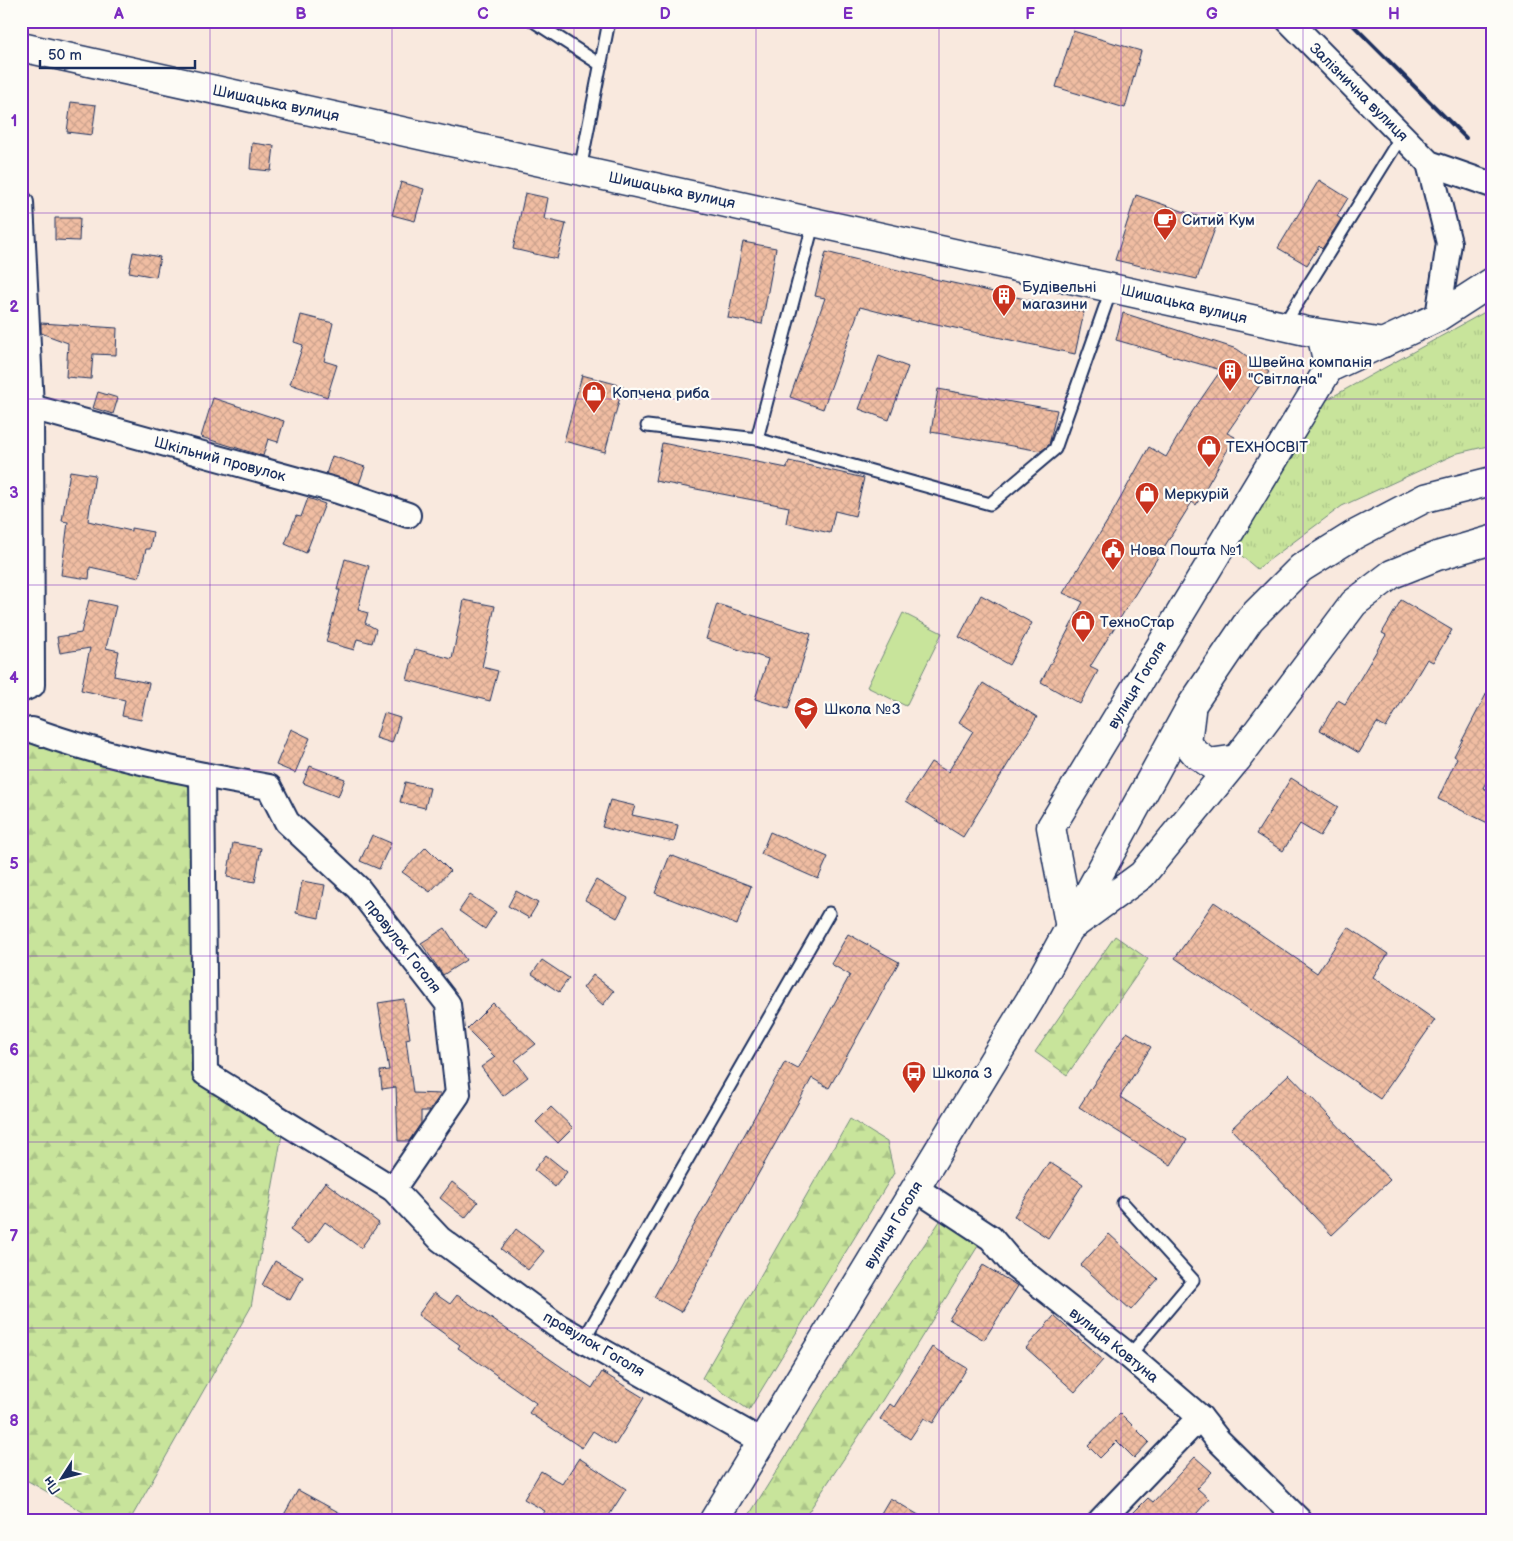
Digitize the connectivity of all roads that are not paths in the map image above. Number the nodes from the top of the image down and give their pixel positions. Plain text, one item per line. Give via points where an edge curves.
1 (533, 21) edge
2 (609, 21) edge
3 (1289, 21) edge
4 (21, 47) edge
5 (601, 65) junction
6 (1402, 135) junction
7 (1430, 163) junction
8 (580, 170) junction
9 (1492, 185) edge
10 (21, 203) edge
11 (814, 221) junction
12 (1492, 282) edge
13 (1112, 287) junction
14 (1438, 317) junction
15 (1283, 326) junction
16 (1321, 334) junction
17 (1384, 343) junction
18 (1329, 368) junction
19 (30, 407) junction
20 (647, 426) dead end
21 (757, 439) junction
22 (26, 461) edge
23 (1492, 481) edge
24 (408, 515) dead end
25 (1492, 540) edge
26 (26, 688) edge
27 (1192, 706) junction
28 (32, 730) dead end
29 (1237, 759) junction
30 (202, 775) junction
31 (1052, 827) junction
32 (1111, 851) junction
33 (829, 913) dead end
34 (1070, 928) junction
35 (915, 1188) junction
36 (393, 1189) junction
37 (1123, 1203) dead end
38 (583, 1341) junction
39 (1129, 1356) junction
40 (1200, 1417) junction
41 (763, 1442) junction
42 (714, 1520) edge
43 (1101, 1520) edge
44 (1299, 1520) edge

1 - 5 lane
2 - 5 lane
3 - 6 street, Залізнична вулиця
4 - 8 street, Шишацька вулиця
5 - 8 lane
6 - 7 street, Залізнична вулиця
6 - 15 lane
7 - 9 street, Залізнична вулиця
7 - 14 street via 1449,243
8 - 11 street, Шишацька вулиця
10 - 19 street
11 - 13 street, Шишацька вулиця
11 - 21 lane
12 - 14 street
13 - 15 street, Шишацька вулиця
13 - 21 lane via 1055,449 990,504
14 - 17 street
15 - 16 street, Шишацька вулиця
16 - 17 street, Шишацька вулиця
16 - 18 street
17 - 18 street
18 - 31 street, вулиця Гоголя
19 - 22 street
19 - 24 street, Шкільний провулок via 338,491
20 - 21 lane
22 - 26 street
23 - 27 street, вулиця Гоголя via 1426,498 1354,535 1301,568 1250,619
25 - 29 street via 1437,556 1392,574 1354,603
27 - 29 street, вулиця Гоголя via 1187,742 1195,753 1209,763
27 - 32 street, вулиця Гоголя
28 - 30 street, провулок Гоголя via 78,748
29 - 34 street, вулиця Гоголя via 1142,875
30 - 36 street, провулок Гоголя via 205,1073
30 - 36 street, провулок Гоголя via 269,787 287,822 358,888 448,1004 458,1094
31 - 32 street, вулиця Гоголя via 1064,860 1083,870
31 - 34 street
32 - 34 street, вулиця Гоголя
33 - 38 lane
34 - 35 street, вулиця Гоголя via 1030,1000
35 - 39 street, вулиця Ковтуна via 991,1238 1012,1263
35 - 41 street, вулиця Гоголя
36 - 38 street, провулок Гоголя via 440,1239 556,1325
37 - 39 lane via 1193,1280
38 - 41 street, провулок Гоголя
39 - 40 street, вулиця Ковтуна
40 - 43 street
40 - 44 street, вулиця Ковтуна via 1218,1440
41 - 42 street, вулиця Гоголя

